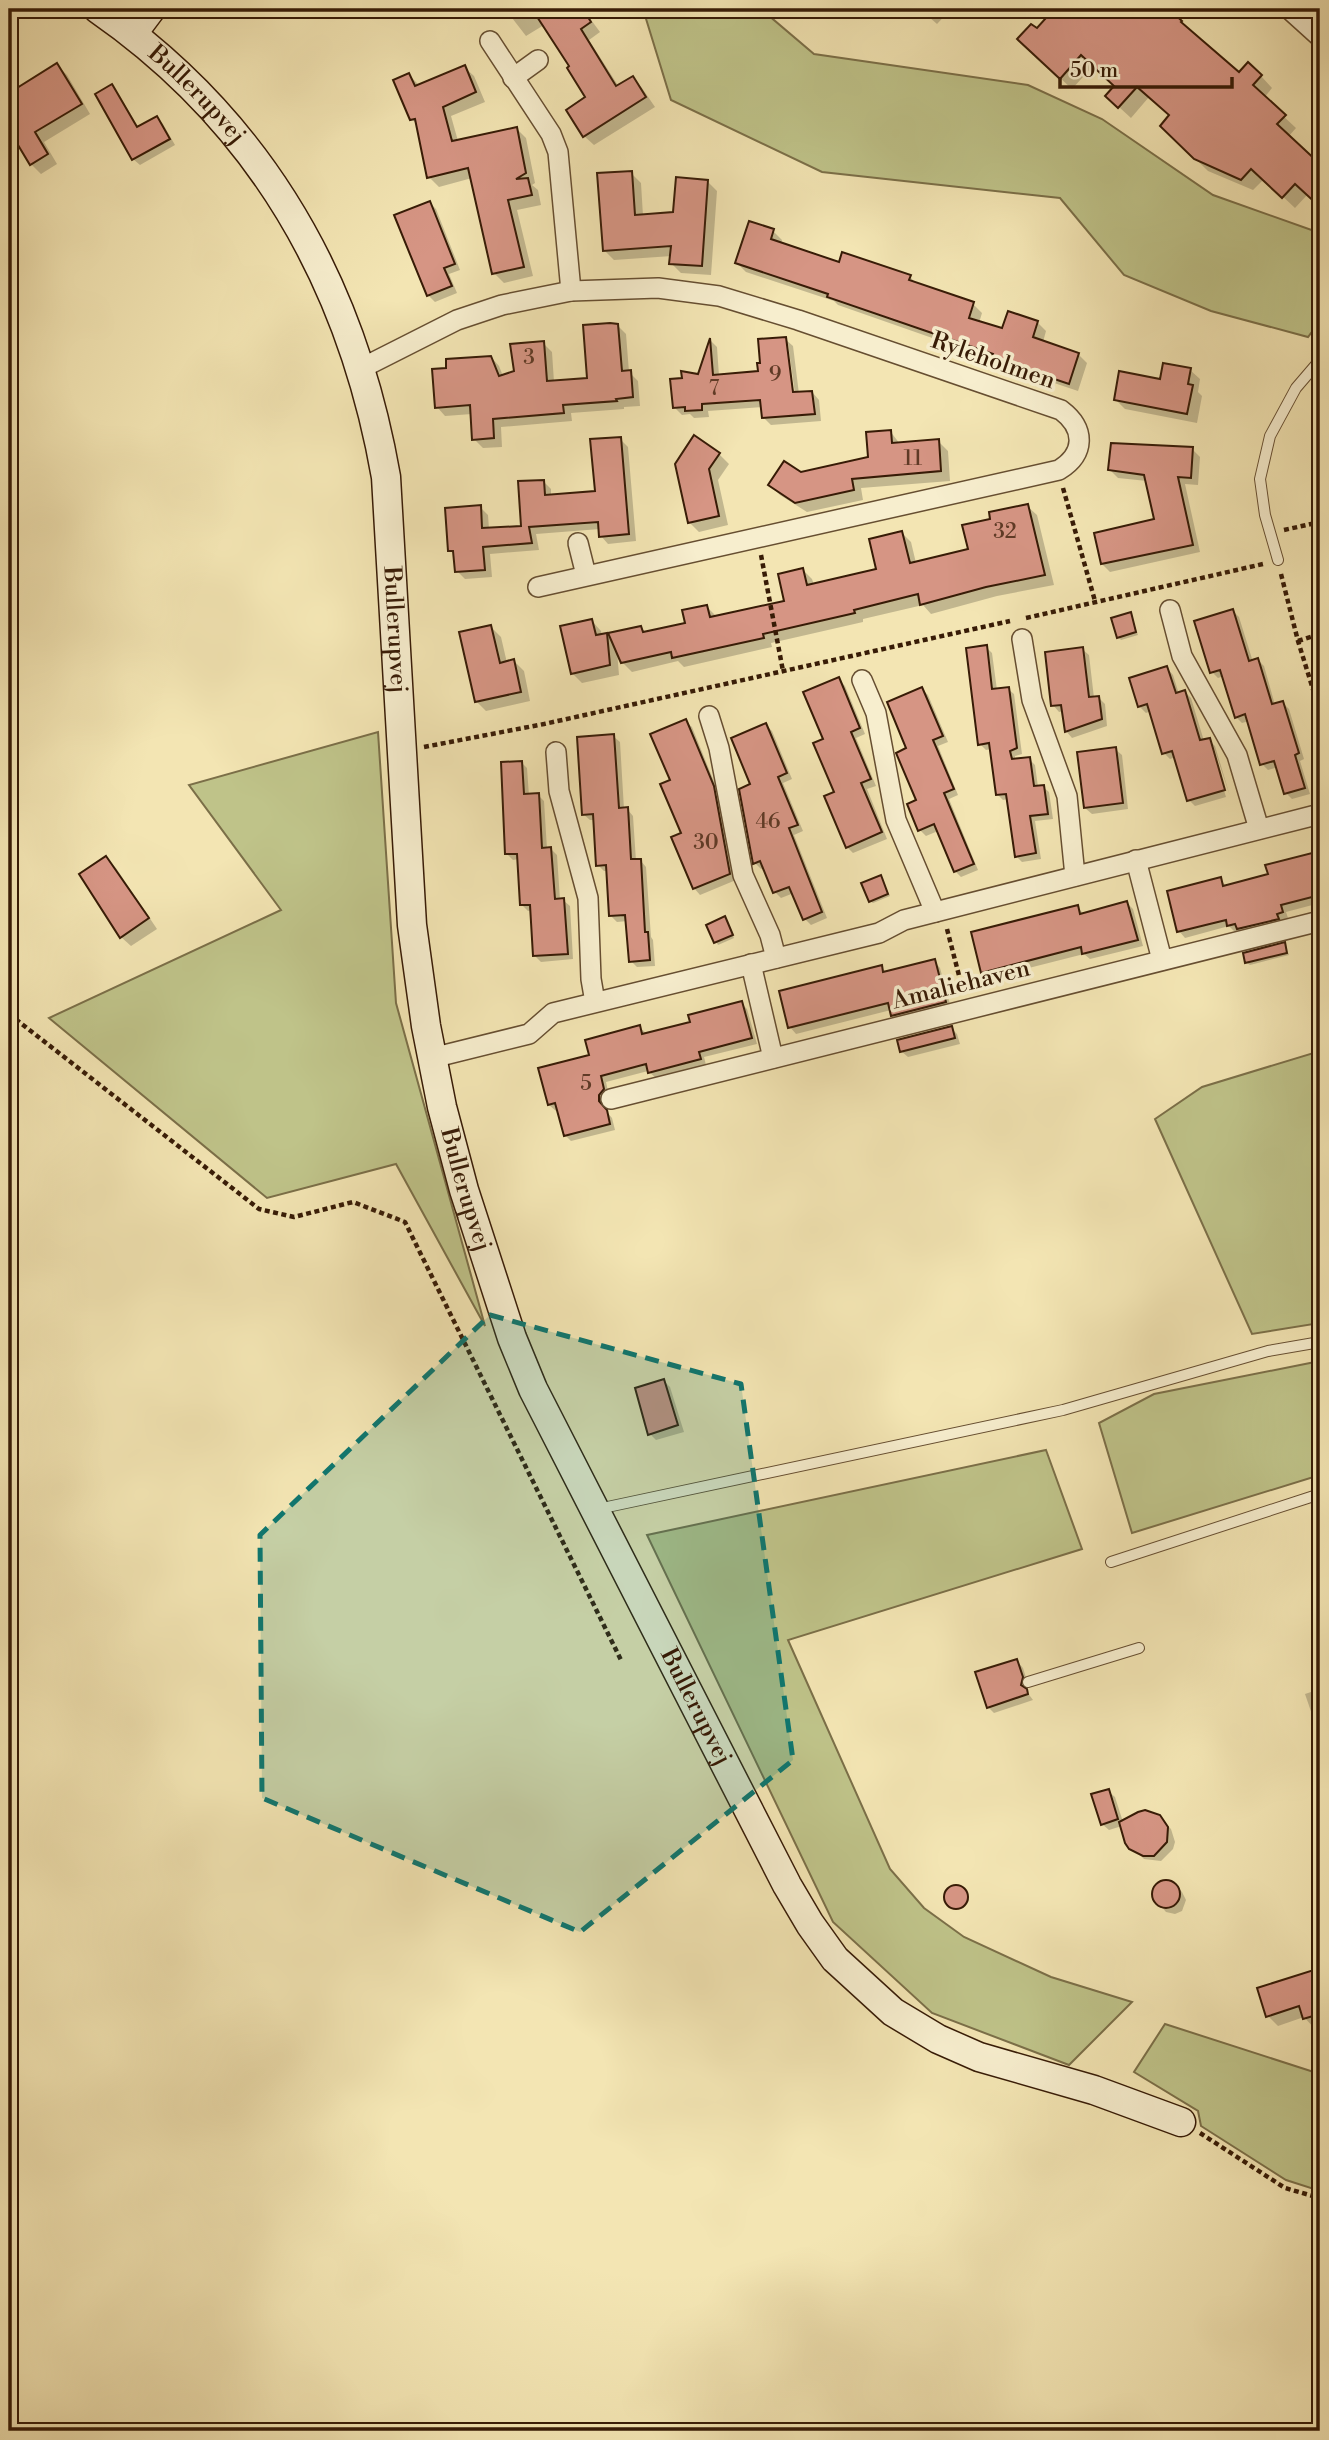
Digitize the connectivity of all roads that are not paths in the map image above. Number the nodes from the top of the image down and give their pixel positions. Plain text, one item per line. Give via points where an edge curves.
1 (98, 9) edge
2 (151, 9) edge
3 (1295, 11) edge
4 (132, 33) junction
5 (1320, 37) edge
6 (490, 41) dead end
7 (538, 60) dead end
8 (513, 78) junction
9 (571, 290) junction
10 (1320, 360) edge
11 (362, 368) junction
12 (578, 543) dead end
13 (1278, 560) road end
14 (586, 575) junction
15 (538, 587) dead end
16 (1170, 610) dead end
17 (1023, 639) dead end
18 (862, 680) dead end
19 (709, 716) dead end
20 (556, 752) dead end
21 (1320, 814) edge
22 (1259, 828) junction
23 (1136, 860) junction
24 (1075, 876) junction
25 (939, 912) junction
26 (1320, 921) edge
27 (776, 958) junction
28 (1161, 960) junction
29 (751, 964) junction
30 (595, 1002) junction
31 (432, 1058) junction
32 (773, 1058) junction
33 (611, 1099) dead end
34 (1320, 1342) edge
35 (1320, 1494) edge
36 (595, 1510) junction
37 (1111, 1562) dead end
38 (1139, 1648) dead end
39 (1028, 1682) dead end
40 (1181, 2122) road end

1 - 4 street, Bullerupvej
2 - 4 street, Bullerupvej
3 - 5 street
4 - 11 street, Bullerupvej via 177,70 259,163 321,265
6 - 8 street
7 - 8 street
8 - 9 street via 558,152
9 - 11 street, Ryleholmen via 457,320
9 - 14 street, Ryleholmen via 658,288 719,296 1061,410 1071,418 1080,441 1069,463 1059,470
10 - 13 lane via 1296,388 1270,436 1260,479
11 - 31 street, Bullerupvej via 386,477 412,925
12 - 14 street
14 - 15 street
16 - 22 street via 1182,656 1237,755
17 - 24 street via 1032,700 1067,796
18 - 25 street via 876,713 896,820
19 - 27 street via 743,875
20 - 30 street via 559,791 588,898
21 - 22 street
22 - 23 street
23 - 24 street
23 - 28 street
24 - 25 street
25 - 27 street via 904,920 879,933
26 - 28 street, Amaliehaven
27 - 29 street
28 - 32 street, Amaliehaven
29 - 30 street
29 - 32 street
30 - 31 street via 553,1013 529,1034
31 - 36 street, Bullerupvej via 464,1190 512,1338
32 - 33 street, Amaliehaven
34 - 36 lane via 1268,1351 1063,1410
35 - 37 lane
36 - 40 street, Bullerupvej via 787,1885 835,1959 893,2012 938,2039 979,2057 1094,2090
38 - 39 lane

